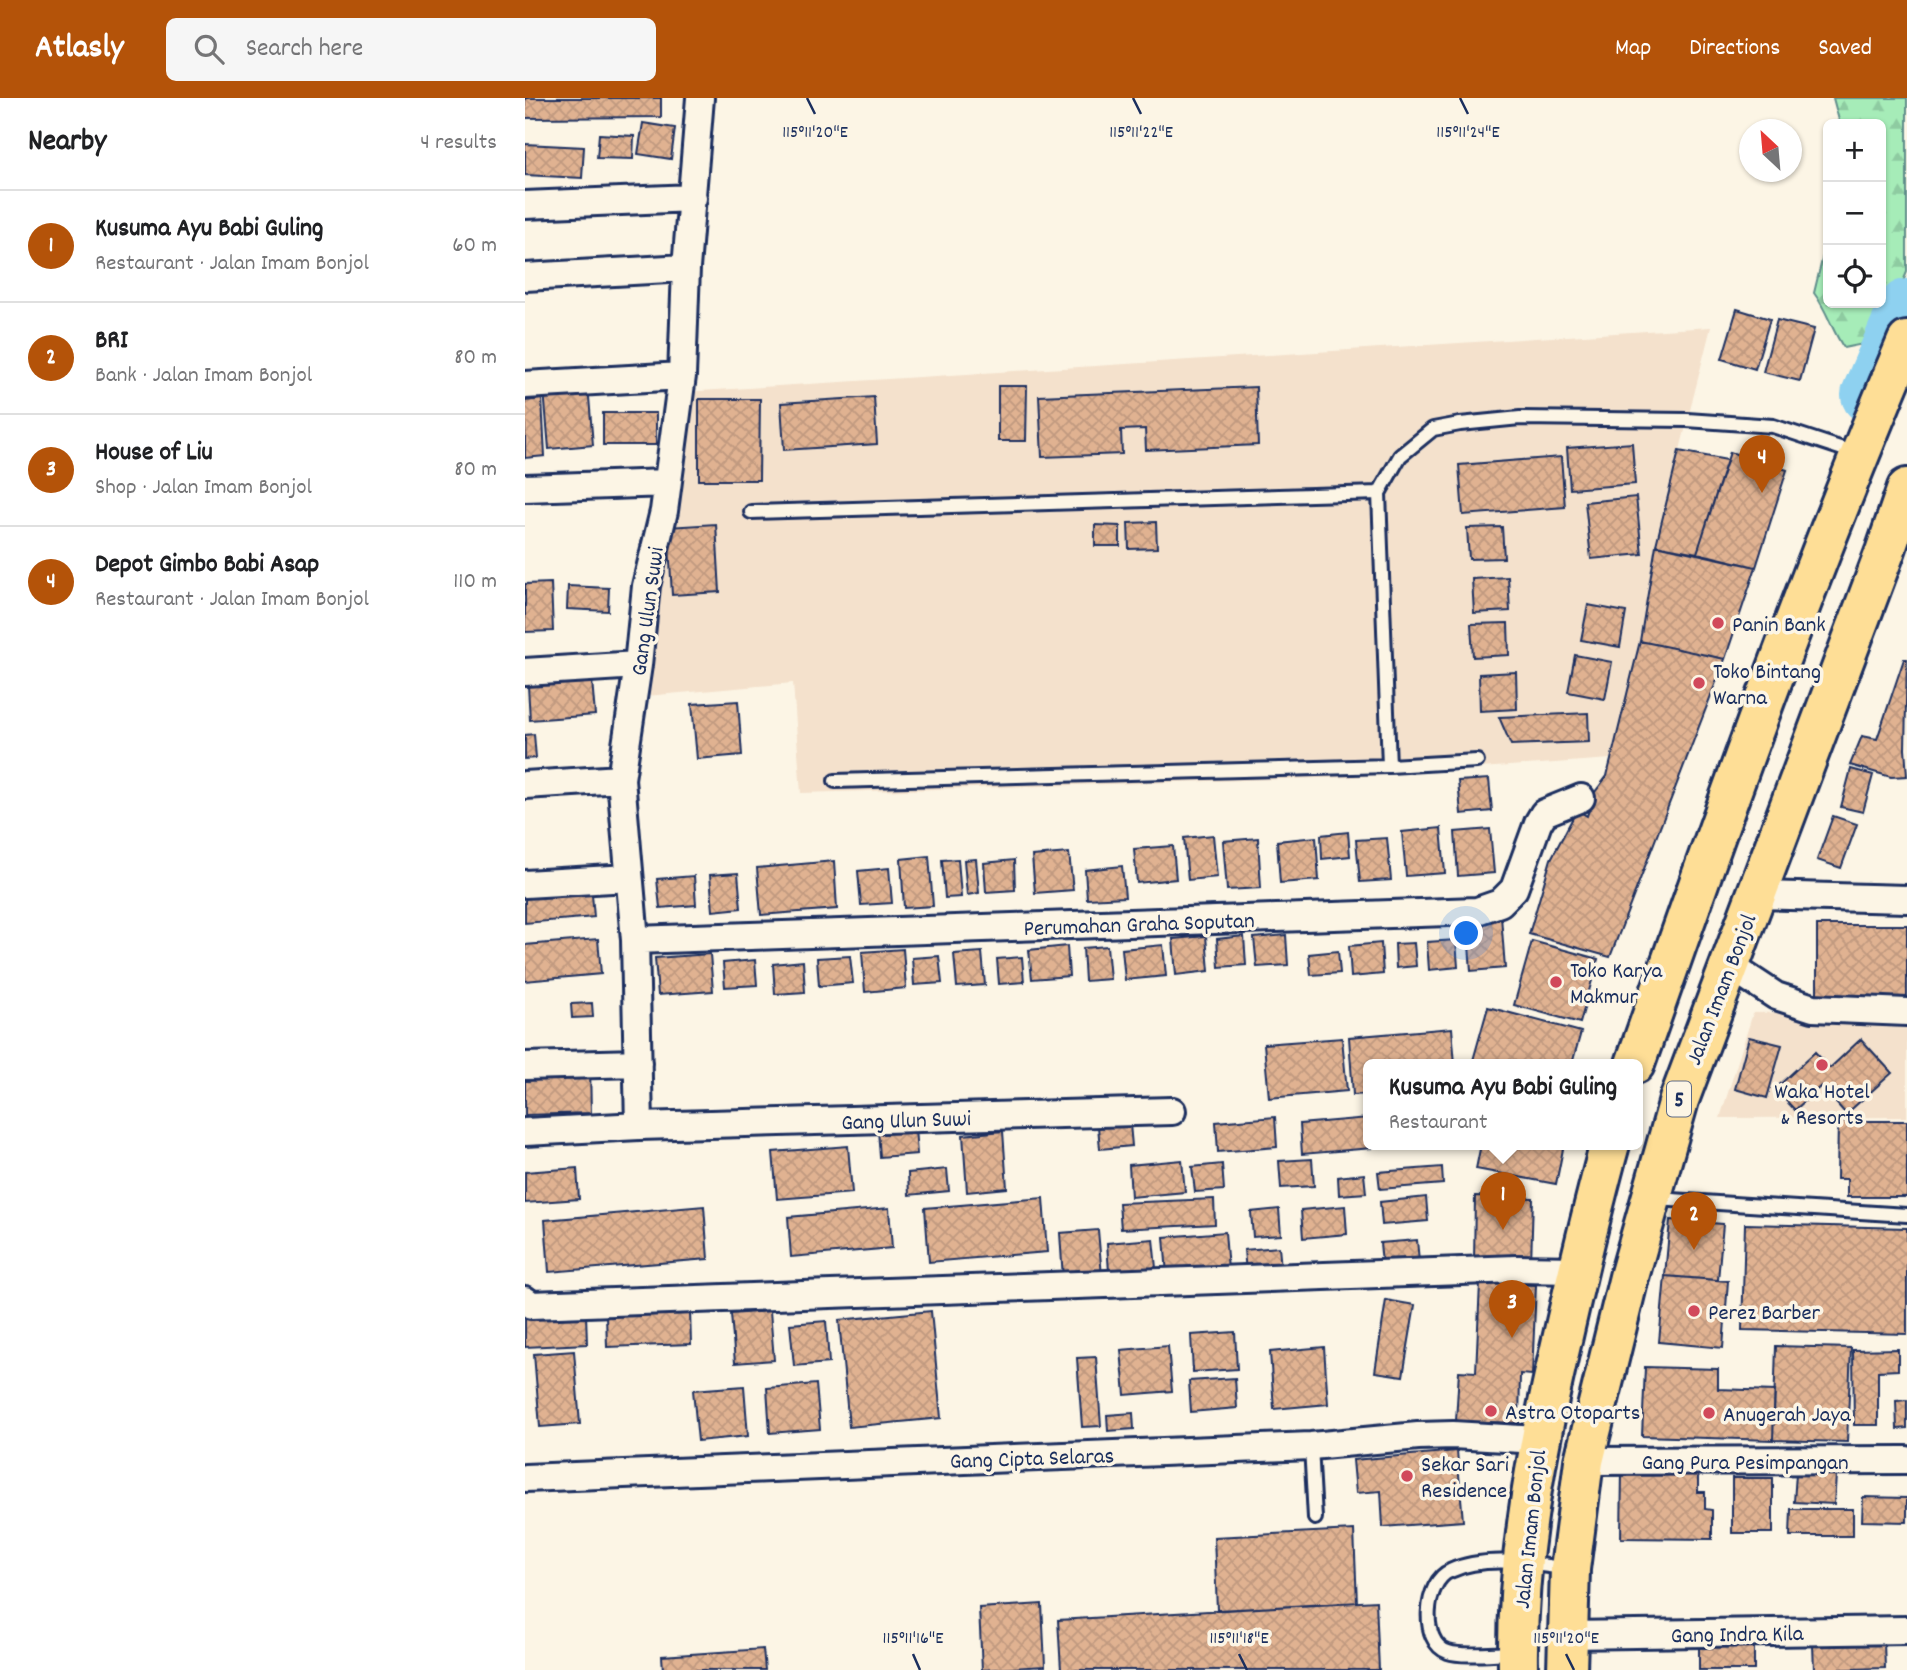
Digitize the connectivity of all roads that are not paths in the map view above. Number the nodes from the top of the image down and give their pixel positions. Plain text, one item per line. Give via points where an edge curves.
1 (700, 98) edge
2 (693, 198) junction
3 (525, 205) edge
4 (686, 268) junction
5 (525, 277) edge
6 (1907, 341) edge
7 (682, 376) junction
8 (525, 385) edge
9 (1859, 455) junction
10 (667, 483) junction
11 (525, 488) edge
12 (1907, 488) edge
13 (1379, 493) junction
14 (751, 512) dead end
15 (638, 665) junction
16 (525, 672) edge
17 (1478, 761) dead end
18 (1389, 766) junction
19 (621, 779) junction
20 (835, 781) dead end
21 (525, 785) edge
22 (1581, 798) dead end
23 (629, 878) junction
24 (525, 884) edge
25 (1756, 895) junction
26 (1907, 899) edge
27 (635, 940) junction
28 (1729, 965) junction
29 (1907, 1012) edge
30 (1637, 1059) edge
31 (638, 1063) junction
32 (525, 1066) edge
33 (1173, 1111) dead end
34 (639, 1126) junction
35 (525, 1132) edge
36 (1608, 1150) edge
37 (1651, 1198) junction
38 (1907, 1215) edge
39 (1578, 1270) junction
40 (525, 1300) edge
41 (1539, 1440) junction
42 (1311, 1446) junction
43 (1907, 1460) edge
44 (1584, 1461) junction
45 (525, 1478) edge
46 (1315, 1518) dead end
47 (1522, 1561) junction
48 (1570, 1569) junction
49 (1907, 1630) edge
50 (1567, 1653) edge
51 (1517, 1662) edge

1 - 2 street, Gang Ulun Suwi
2 - 3 street
2 - 4 street, Gang Ulun Suwi
4 - 5 street
4 - 7 street, Gang Ulun Suwi
6 - 9 highway
7 - 8 street
7 - 10 street, Gang Ulun Suwi
9 - 13 lane via 1773,426 1520,418 1433,429 1400,456
9 - 30 highway
10 - 11 street
10 - 15 street, Gang Ulun Suwi via 646,586
12 - 25 highway, Jalan Imam Bonjol / 5
13 - 14 lane
13 - 18 lane
15 - 16 street
15 - 19 street, Gang Ulun Suwi
17 - 18 lane
18 - 20 lane
19 - 21 street
19 - 23 street, Gang Ulun Suwi
22 - 27 street, Perumahan Graha Soputan via 1543,813 1514,889 1500,903 1476,911
23 - 24 street
23 - 27 street, Gang Ulun Suwi
25 - 26 street
25 - 28 highway, Jalan Imam Bonjol / 5
27 - 31 street, Gang Ulun Suwi
28 - 29 street via 1776,996 1813,1008
28 - 37 highway, Jalan Imam Bonjol / 5 via 1679,1100
31 - 32 street
31 - 34 street, Gang Ulun Suwi
33 - 34 street, Gang Ulun Suwi
34 - 35 street, Gang Ulun Suwi
36 - 39 highway, Jalan Imam Bonjol
37 - 38 lane
37 - 44 highway, Jalan Imam Bonjol / 5
39 - 40 street via 531,1304
39 - 41 highway, Jalan Imam Bonjol
41 - 42 street, Gang Cipta Selaras via 1453,1435
41 - 47 highway, Jalan Imam Bonjol
42 - 45 street, Gang Cipta Selaras
42 - 46 lane
43 - 44 street, Gang Pura Pesimpangan
44 - 48 highway, Jalan Imam Bonjol / 5
47 - 48 lane
47 - 51 highway, Jalan Imam Bonjol
47 - 51 lane via 1462,1567 1439,1577 1428,1626 1436,1643 1450,1653
48 - 50 highway, Jalan Imam Bonjol / 5
49 - 50 street, Gang Indra Kila

